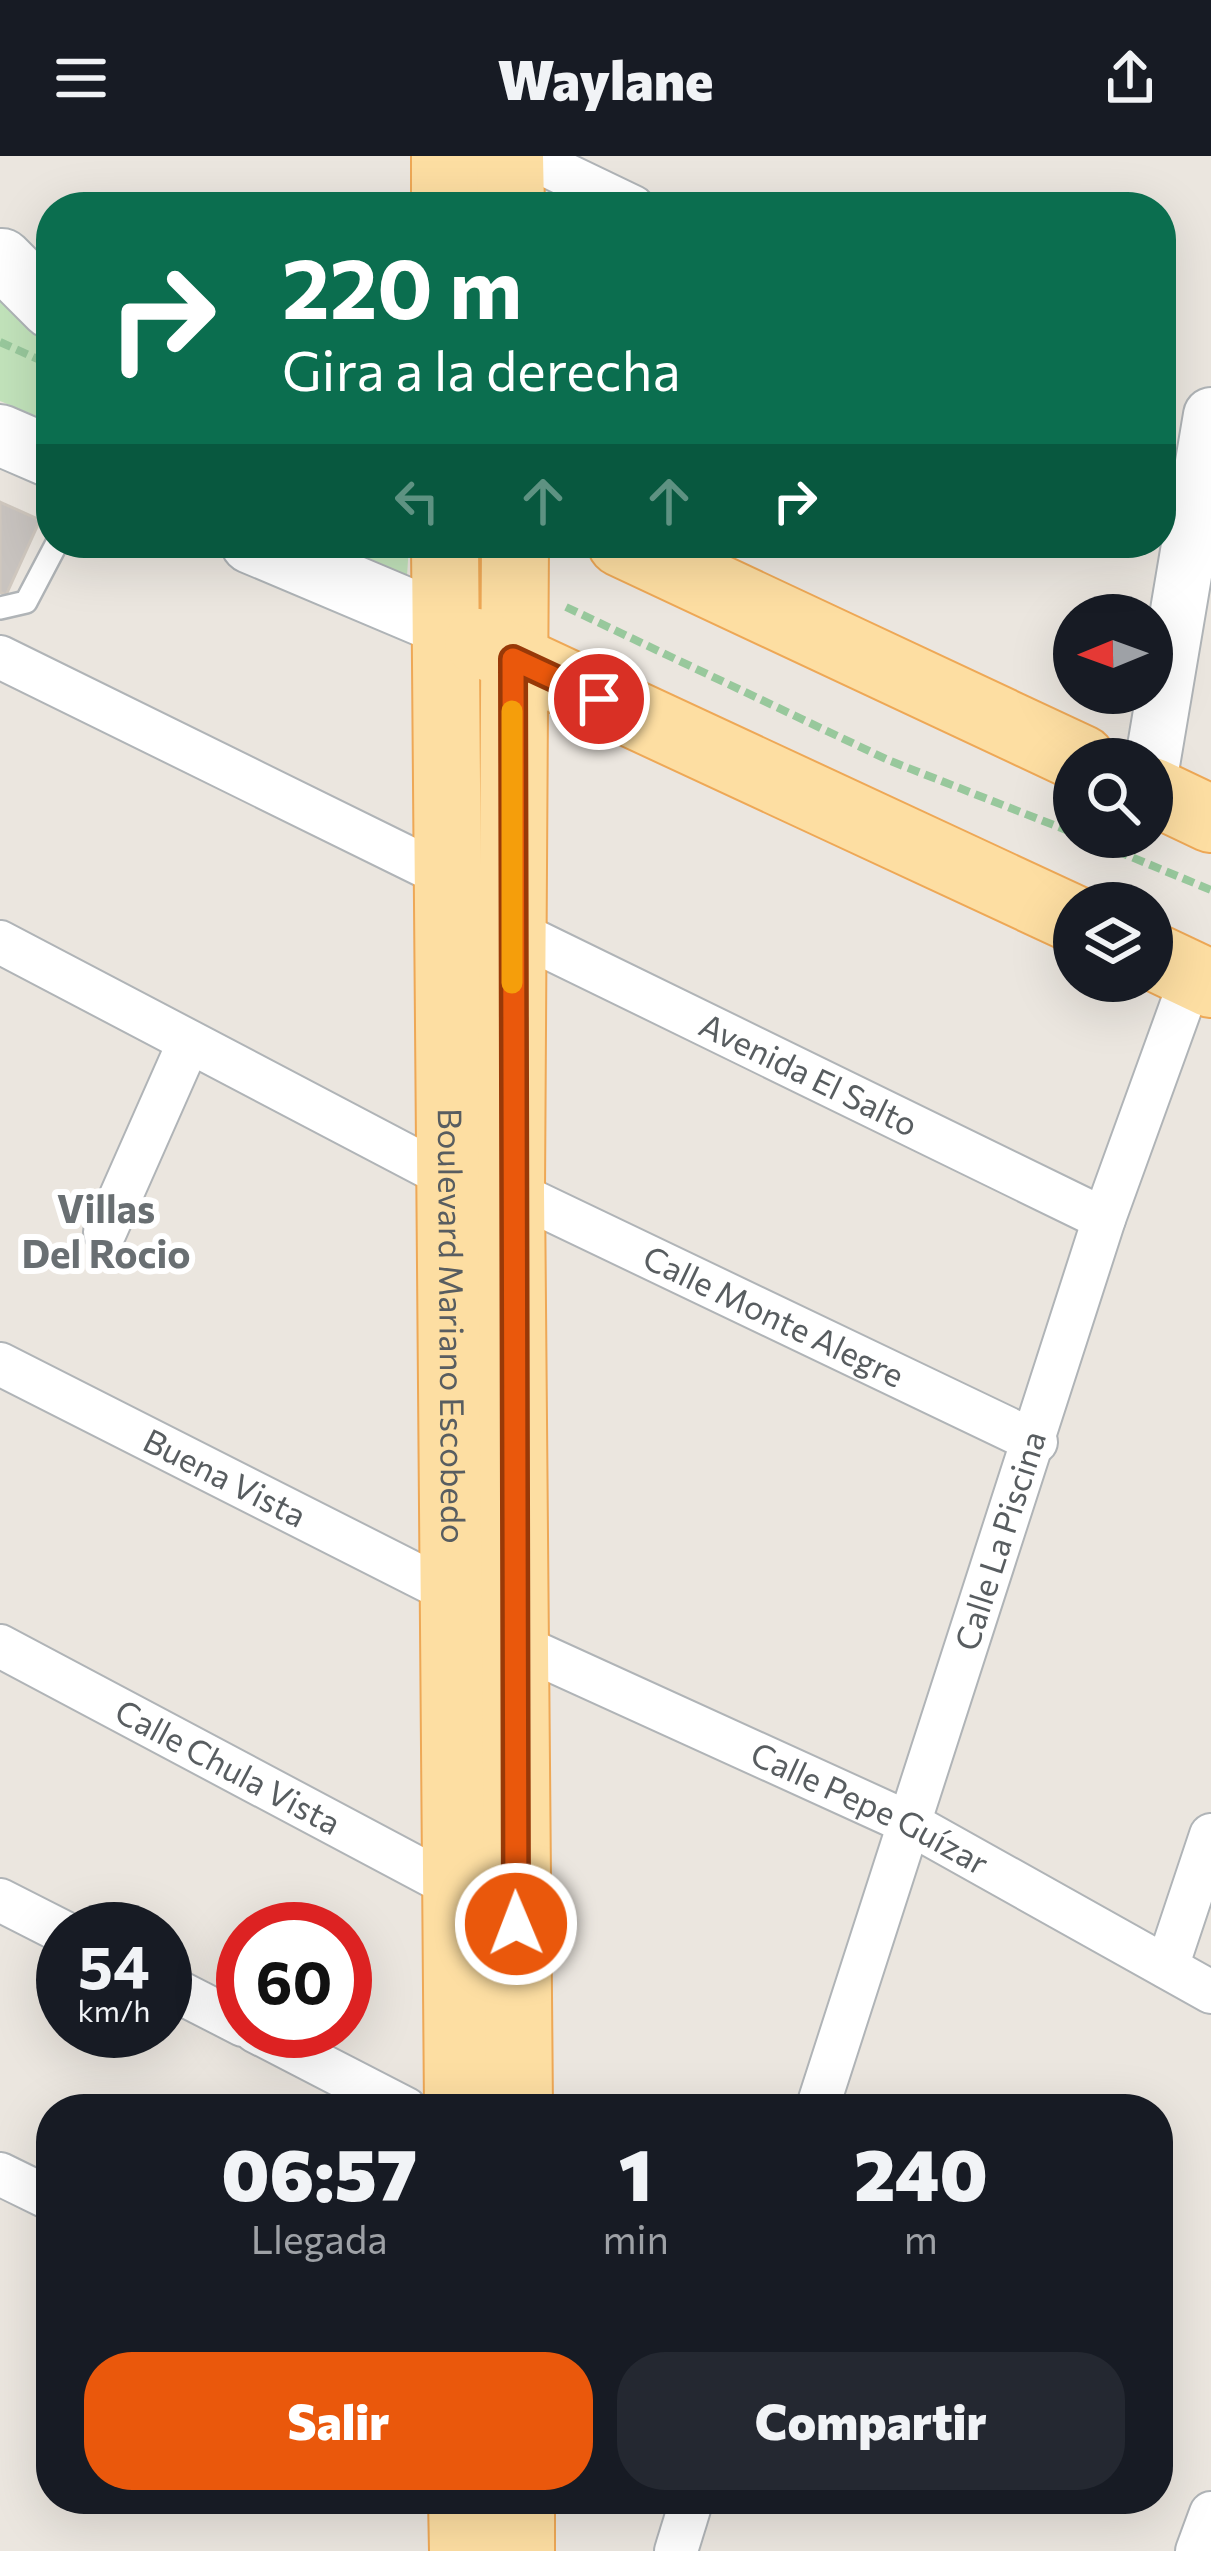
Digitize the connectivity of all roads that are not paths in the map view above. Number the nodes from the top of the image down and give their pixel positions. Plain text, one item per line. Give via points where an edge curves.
1 (445, 156) edge
2 (510, 156) edge
3 (527, 156) edge
4 (445, 192) edge
5 (511, 192) edge
6 (602, 192) edge
7 (1211, 416) edge
8 (49, 558) edge
9 (286, 558) edge
10 (444, 558) edge
11 (653, 558) edge
12 (515, 563) edge
13 (0, 608) edge
14 (442, 624) junction
15 (0, 657) edge
16 (513, 659) junction
17 (1157, 738) edge
18 (1053, 745) edge
19 (445, 876) junction
20 (1053, 910) edge
21 (512, 929) junction
22 (0, 942) edge
23 (1184, 957) edge
24 (189, 1042) junction
25 (480, 1184) junction
26 (1104, 1219) junction
27 (105, 1232) dead end
28 (0, 1364) edge
29 (1036, 1442) junction
30 (452, 1593) junction
31 (516, 1644) junction
32 (0, 1646) edge
33 (909, 1823) junction
34 (1211, 1834) edge
35 (458, 1889) junction
36 (0, 1900) edge
37 (36, 1918) edge
38 (1167, 1967) junction
39 (1211, 1992) edge
40 (307, 2058) edge
41 (377, 2094) edge
42 (458, 2094) edge
43 (519, 2094) edge
44 (822, 2094) edge
45 (0, 2174) edge
46 (36, 2192) edge
47 (1211, 2513) edge
48 (463, 2514) edge
49 (521, 2514) edge
50 (687, 2514) edge
51 (464, 2551) edge
52 (521, 2551) edge
53 (676, 2551) edge
54 (1197, 2551) edge

1 - 4 main road
2 - 5 main road
3 - 6 street
7 - 17 street
8 - 13 lane via 26,602
9 - 14 main road
10 - 14 main road, Boulevard Mariano Escobedo
11 - 18 main road
12 - 16 main road, Boulevard Mariano Escobedo
14 - 16 main road
14 - 19 main road, Boulevard Mariano Escobedo
15 - 19 street
16 - 20 main road
16 - 21 main road, Boulevard Mariano Escobedo
19 - 25 main road, Boulevard Mariano Escobedo
21 - 25 main road, Boulevard Mariano Escobedo
21 - 26 street, Avenida El Salto
22 - 24 street, Calle Monte Alegre
23 - 26 street, Calle La Piscina
24 - 25 street, Calle Monte Alegre
24 - 27 street
25 - 29 street, Calle Monte Alegre
25 - 30 main road, Boulevard Mariano Escobedo
25 - 31 main road, Boulevard Mariano Escobedo
26 - 29 street, Calle La Piscina
28 - 30 street, Buena Vista
29 - 33 street, Calle La Piscina
30 - 35 main road, Boulevard Mariano Escobedo
31 - 33 street, Calle Pepe Guízar
31 - 43 main road, Boulevard Mariano Escobedo
32 - 35 street, Calle Chula Vista
33 - 38 street, Calle Pepe Guízar
33 - 44 street, Calle La Piscina
34 - 38 street
35 - 42 main road, Boulevard Mariano Escobedo
36 - 37 street
38 - 39 street, Calle Pepe Guízar
40 - 41 street
45 - 46 street
47 - 54 street
48 - 51 main road
49 - 52 main road
50 - 53 street

